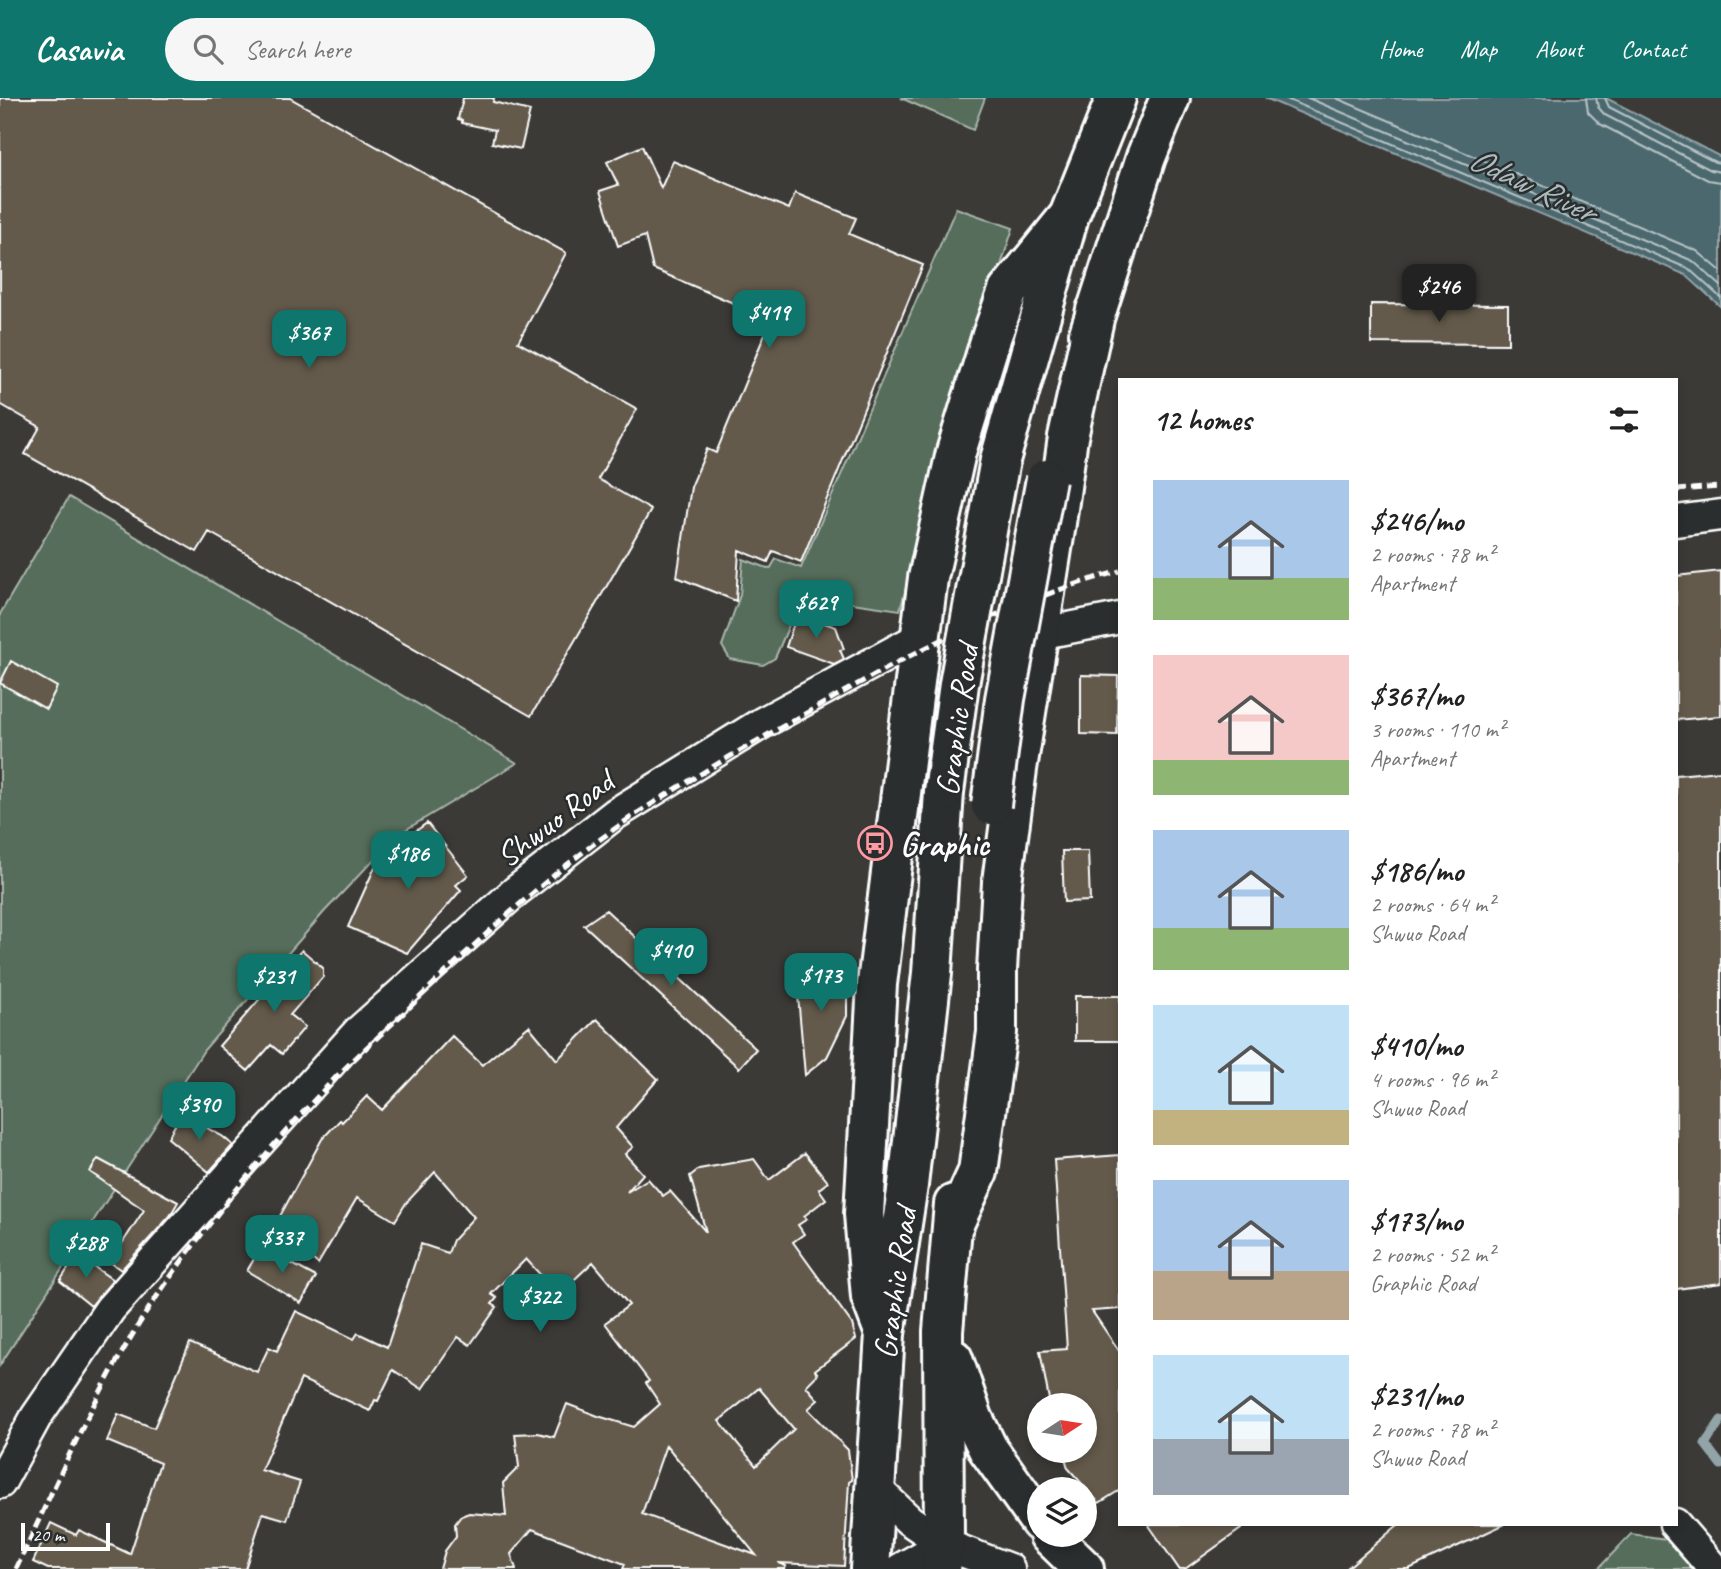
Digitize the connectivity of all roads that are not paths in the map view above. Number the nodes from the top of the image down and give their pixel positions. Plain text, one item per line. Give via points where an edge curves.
1 (1112, 107) edge
2 (1165, 113) edge
3 (1069, 216) junction
4 (1096, 310) junction
5 (1721, 515) edge
6 (1678, 521) edge
7 (1113, 619) edge
8 (1038, 634) junction
9 (919, 638) junction
10 (952, 1228) junction
11 (943, 1331) junction
12 (885, 1334) junction
13 (0, 1483) edge
14 (874, 1487) junction
15 (1027, 1504) edge
16 (1677, 1526) edge
17 (1061, 1547) edge
18 (942, 1556) edge
19 (870, 1569) edge
20 (900, 1569) edge
21 (1009, 1569) edge
22 (1084, 1569) edge
23 (1714, 1569) edge

1 - 3 main road, Graphic Road
2 - 4 main road, Graphic Road
3 - 9 main road via 1008,291 992,335 956,452
3 - 12 main road, Graphic Road, bridge via 1000,460 962,664 944,792 930,986 908,1185
4 - 8 main road via 1068,437
4 - 10 main road, Graphic Road, bridge via 1046,479 1005,699
5 - 6 street
7 - 8 street
8 - 10 main road via 1002,882 997,1032 978,1172
9 - 12 main road via 877,984 864,1214 871,1297
9 - 13 street, Shwuo Road via 762,723 615,814 516,891 358,1031 110,1309 36,1417
10 - 11 main road, Graphic Road
11 - 15 main road via 988,1450
11 - 18 main road, Graphic Road
12 - 14 main road, Graphic Road
14 - 18 street
14 - 19 main road, Graphic Road
16 - 23 street
17 - 22 main road
18 - 20 street
18 - 21 street

